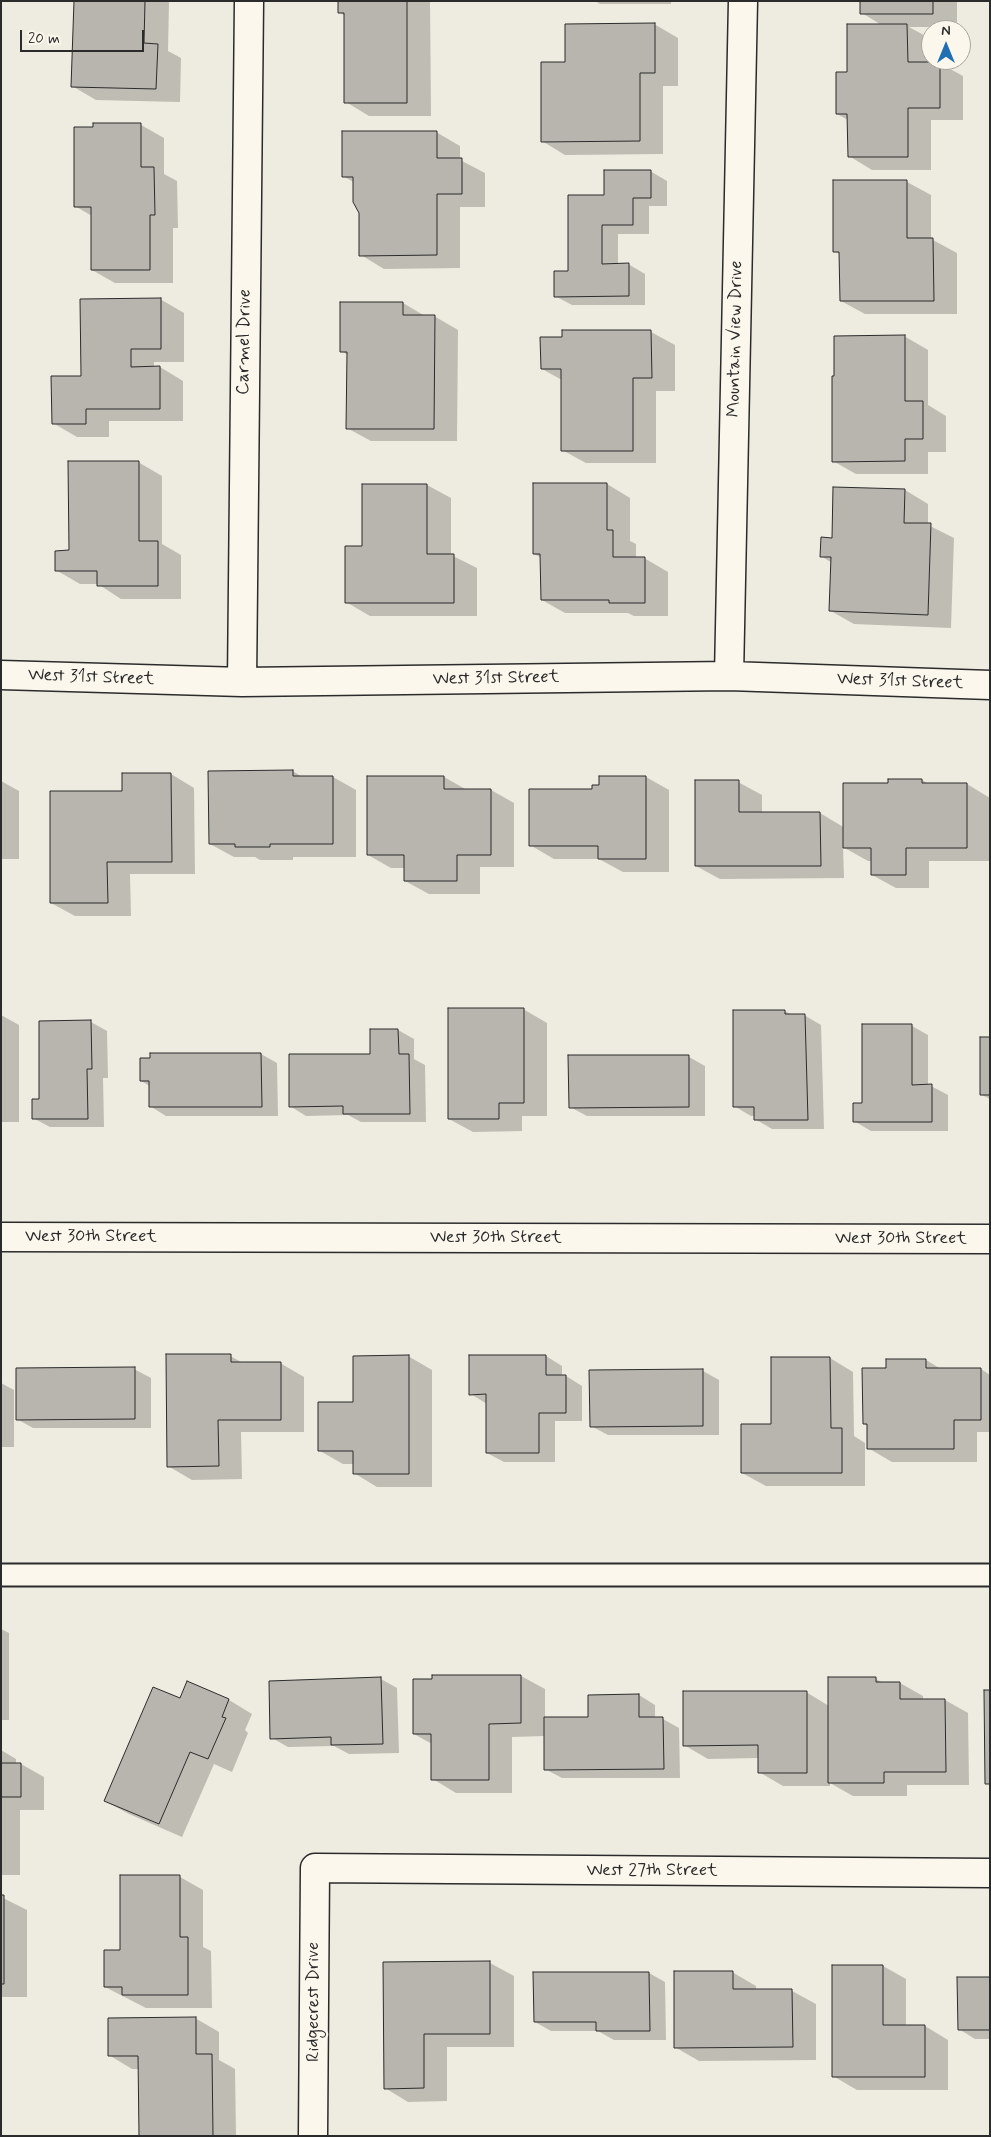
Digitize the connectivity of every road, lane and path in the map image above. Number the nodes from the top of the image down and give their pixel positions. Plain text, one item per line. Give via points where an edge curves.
1 (249, 1) edge
2 (743, 1) edge
3 (1, 675) edge
4 (729, 676) junction
5 (242, 682) junction
6 (990, 686) edge
7 (1, 1237) edge
8 (990, 1240) edge
9 (1, 1575) edge
10 (990, 1575) edge
11 (315, 1868) joint
12 (990, 1873) edge
13 (313, 2136) edge

1 - 5 street, Carmel Drive
2 - 4 street, Mountain View Drive
3 - 5 street, West 31st Street
4 - 5 street, West 31st Street
4 - 6 street, West 31st Street
7 - 8 street, West 30th Street
9 - 10 lane
11 - 12 street, West 27th Street
11 - 13 street, Ridgecrest Drive

